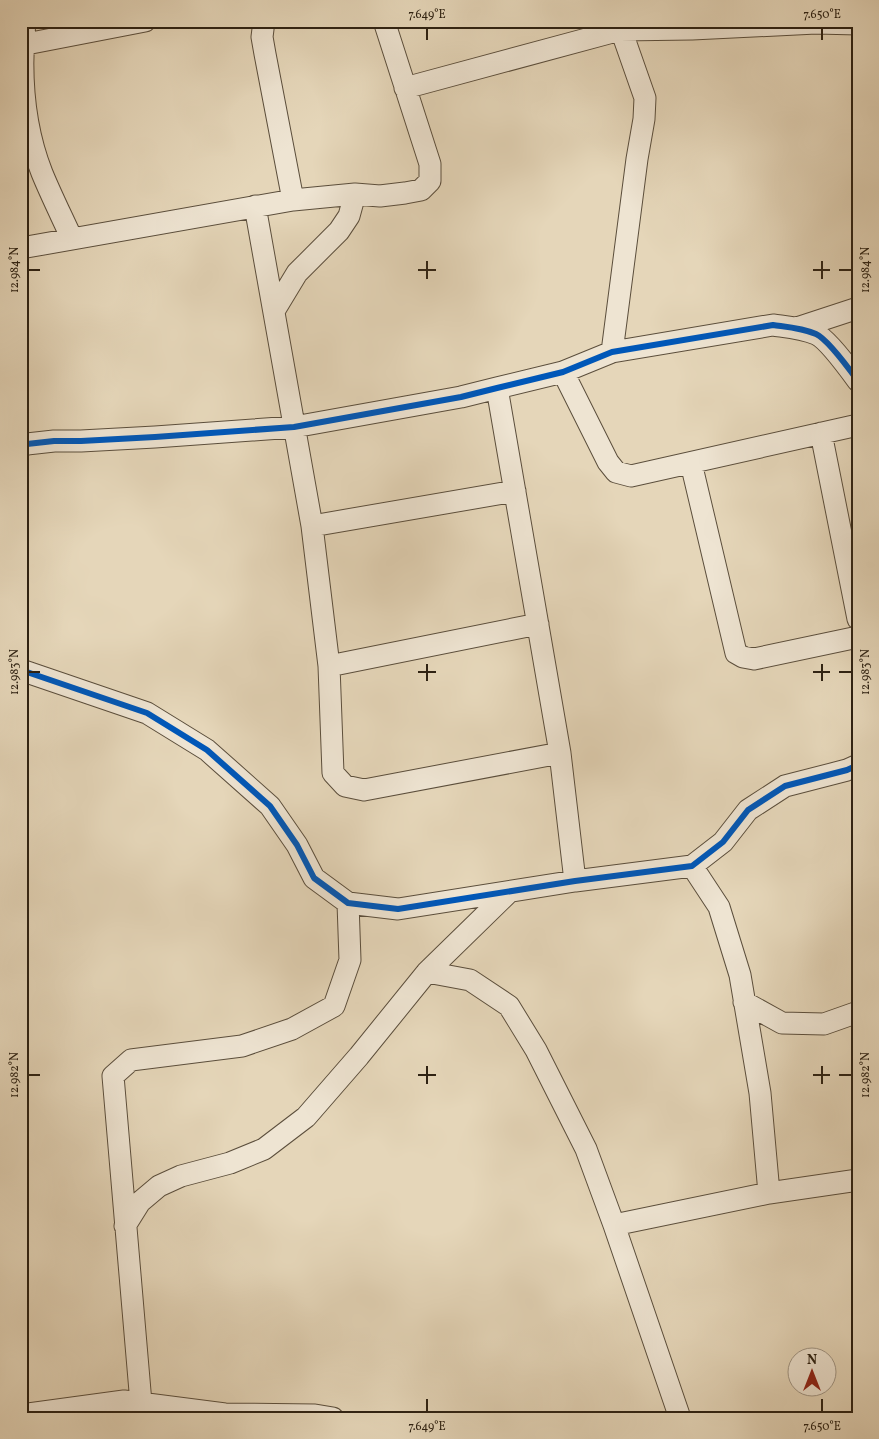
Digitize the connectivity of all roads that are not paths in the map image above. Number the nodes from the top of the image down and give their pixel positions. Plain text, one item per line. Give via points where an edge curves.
1 (26, 21) edge
2 (145, 21) edge
3 (264, 21) edge
4 (384, 21) edge
5 (858, 24) edge
6 (619, 26) edge
7 (22, 45) edge
8 (405, 88) junction
9 (355, 194) junction
10 (293, 200) junction
11 (255, 206) junction
12 (72, 239) junction
13 (21, 248) edge
14 (858, 308) edge
15 (274, 311) junction
16 (798, 328) junction
17 (612, 352) junction
18 (563, 372) junction
19 (858, 381) edge
20 (497, 388) junction
21 (858, 425) edge
22 (294, 427) junction
23 (821, 433) junction
24 (21, 447) edge
25 (691, 463) junction
26 (515, 491) junction
27 (312, 526) junction
28 (858, 619) edge
29 (538, 624) junction
30 (858, 636) edge
31 (329, 666) junction
32 (21, 670) edge
33 (560, 753) junction
34 (858, 766) edge
35 (692, 866) junction
36 (575, 881) junction
37 (509, 892) junction
38 (348, 903) junction
39 (427, 972) junction
40 (744, 1002) junction
41 (858, 1012) edge
42 (858, 1180) edge
43 (769, 1193) junction
44 (614, 1225) junction
45 (125, 1226) junction
46 (141, 1403) junction
47 (21, 1415) edge
48 (333, 1418) edge
49 (680, 1418) edge

1 - 7 street
2 - 7 street
3 - 10 street via 262,36
4 - 8 street
5 - 6 street via 692,29
6 - 8 street
6 - 17 street via 645,98
7 - 12 street via 29,131 42,172
8 - 9 street via 430,164 430,181 421,190 413,192 380,196
9 - 10 street
9 - 15 street via 349,216 339,231 297,273
10 - 11 street
11 - 12 street
11 - 15 street
12 - 13 street
14 - 16 street
15 - 22 street
16 - 17 street via 773,325
16 - 19 street via 818,334
17 - 18 street
18 - 20 street
18 - 25 street via 616,472 631,476
20 - 22 street
20 - 26 street
21 - 23 street
22 - 24 street via 54,441
22 - 27 street
23 - 25 street
23 - 28 street
25 - 30 street via 736,653 754,659
26 - 27 street
26 - 29 street
27 - 31 street
29 - 31 street
29 - 33 street
31 - 33 street via 333,773 345,786 364,790
32 - 38 street via 148,713 207,750 270,806 314,878
33 - 36 street
34 - 35 street via 785,786 748,810 723,842
35 - 36 street
35 - 40 street via 719,907 740,976
36 - 37 street
37 - 38 street via 398,910
37 - 39 street
38 - 45 street via 350,960 334,1006 292,1029 242,1046 130,1060 113,1076
39 - 44 street via 470,980 509,1006 536,1050 586,1148
39 - 45 street via 306,1117 264,1149 159,1186 140,1202
40 - 41 street via 782,1023 824,1024
40 - 43 street via 760,1093
42 - 43 street
43 - 44 street
44 - 49 street
45 - 46 street
46 - 47 street via 124,1401
46 - 48 street via 225,1414

